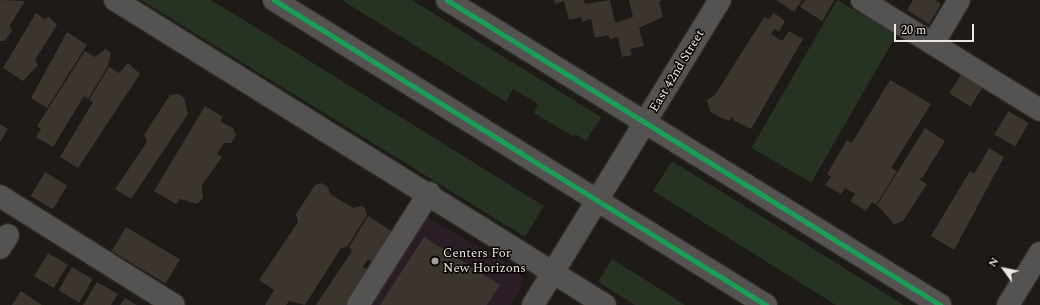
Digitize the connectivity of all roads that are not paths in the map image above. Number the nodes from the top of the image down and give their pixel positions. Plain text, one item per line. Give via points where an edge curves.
1 (115, 0) edge
2 (274, 0) edge
3 (447, 0) edge
4 (720, 0) edge
5 (862, 0) edge
6 (959, 0) edge
7 (933, 44) junction
8 (1040, 110) edge
9 (646, 123) junction
10 (429, 193) junction
11 (0, 196) edge
12 (598, 201) junction
13 (1040, 253) edge
14 (553, 273) junction
15 (174, 305) edge
16 (358, 305) edge
17 (533, 305) edge
18 (605, 305) edge
19 (766, 305) edge
20 (940, 305) edge
21 (1008, 305) edge

1 - 10 street
2 - 12 street
3 - 9 street
4 - 9 street, East 42nd Street
5 - 7 street
6 - 7 street
7 - 8 street
9 - 12 street, East 42nd Street
9 - 20 street
10 - 14 street
10 - 16 street
11 - 15 street
12 - 14 street, East 42nd Street
12 - 19 street
13 - 21 street
14 - 17 street, East 42nd Street
14 - 18 street

